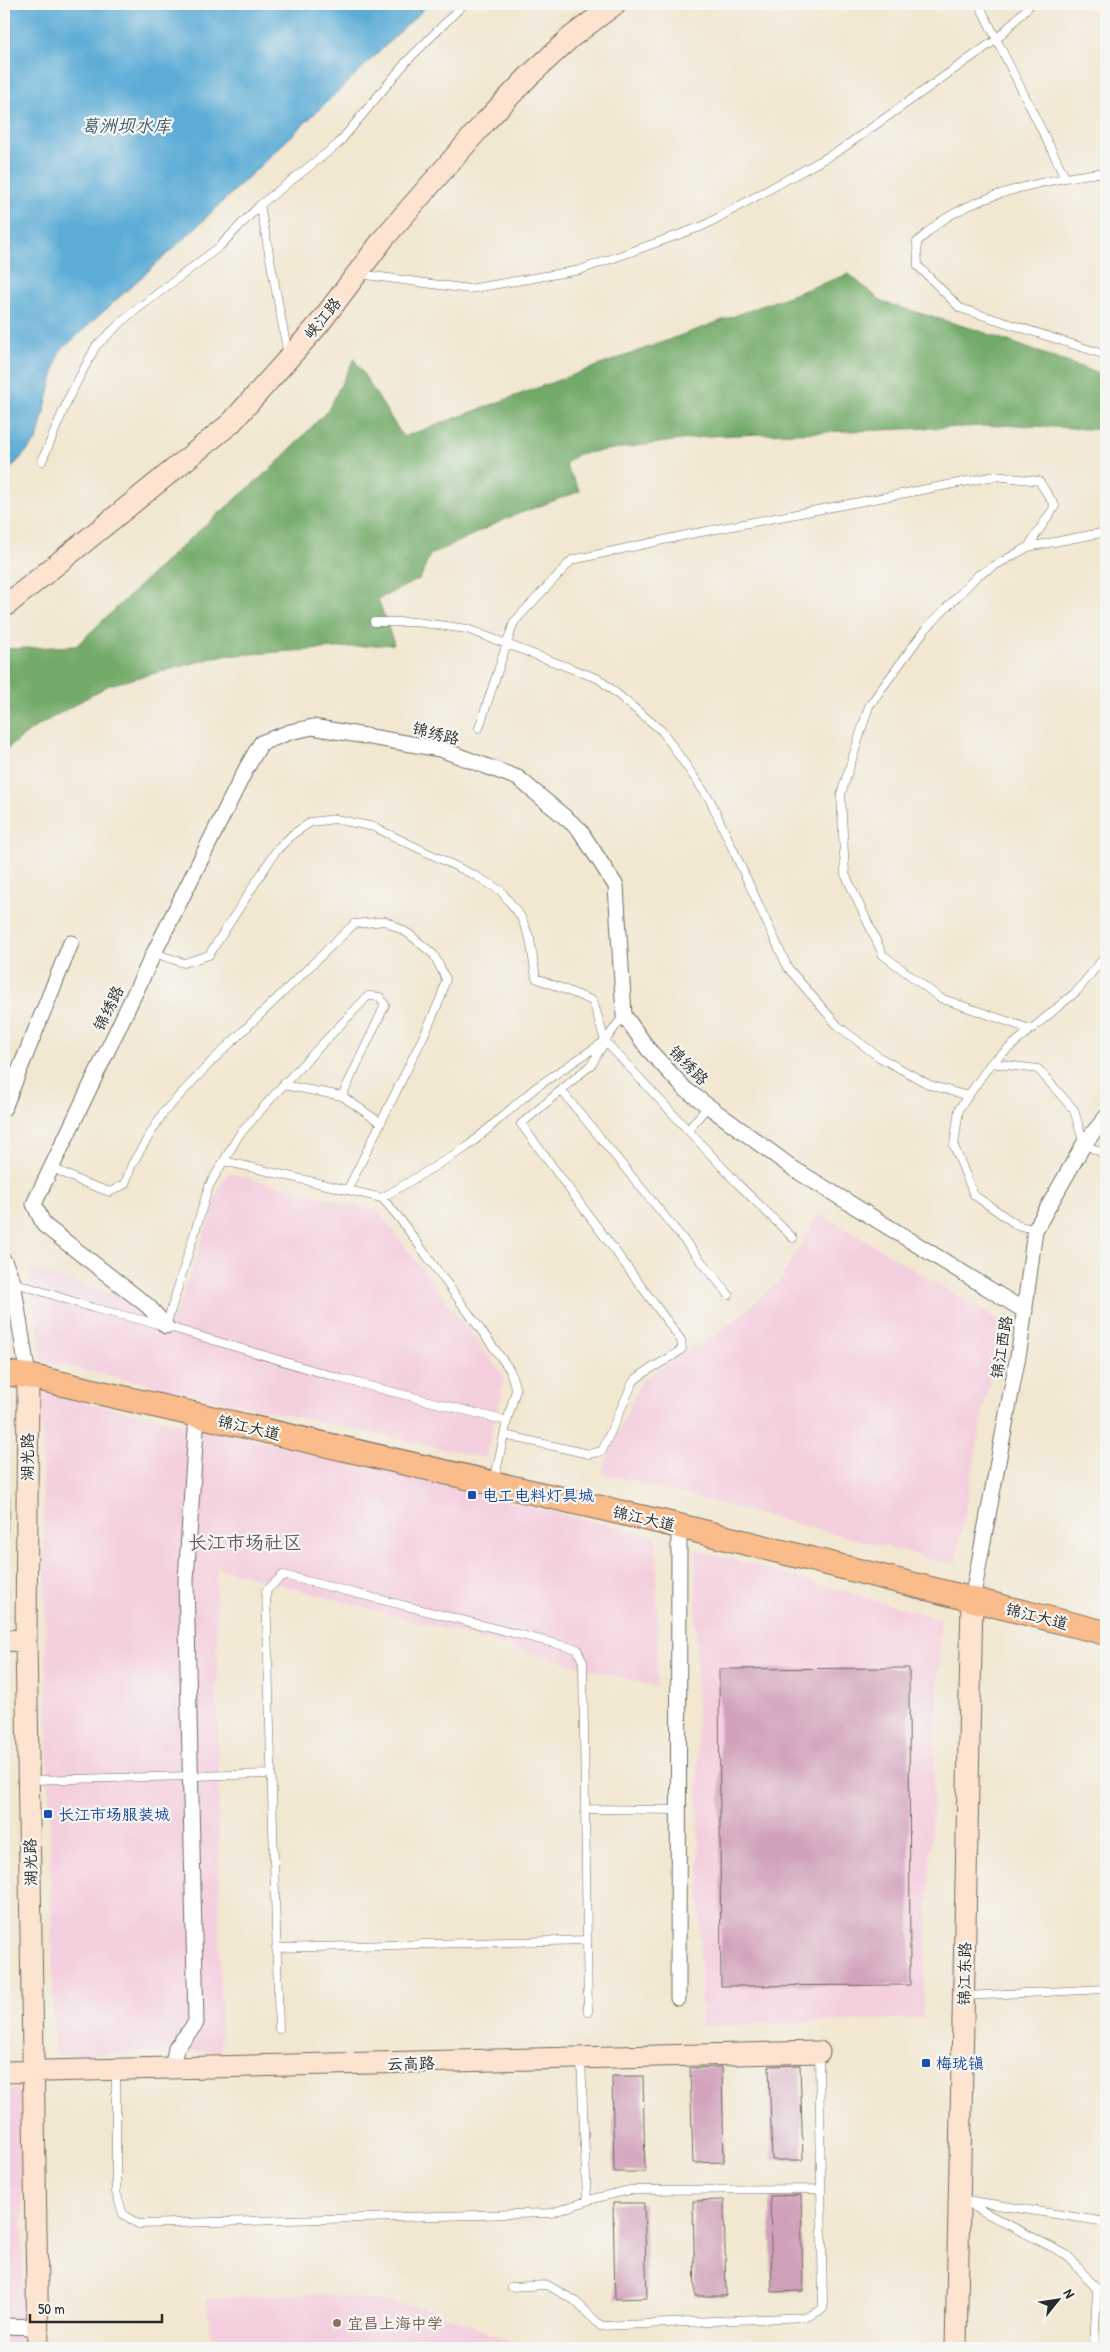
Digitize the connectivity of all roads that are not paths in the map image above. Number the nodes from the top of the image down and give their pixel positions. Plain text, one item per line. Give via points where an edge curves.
1 (464, 4) edge
2 (616, 4) edge
3 (979, 4) edge
4 (1031, 4) edge
5 (996, 39) junction
6 (1106, 172) edge
7 (1065, 177) junction
8 (260, 205) junction
9 (357, 274) junction
10 (1106, 355) edge
11 (288, 359) junction
12 (42, 461) dead end
13 (1106, 532) edge
14 (1028, 547) junction
15 (4, 606) edge
16 (374, 622) dead end
17 (507, 643) junction
18 (479, 728) dead end
19 (71, 943) dead end
20 (154, 952) junction
21 (1106, 955) edge
22 (624, 1015) junction
23 (1030, 1029) junction
24 (605, 1041) junction
25 (990, 1063) junction
26 (284, 1085) junction
27 (561, 1090) junction
28 (342, 1096) junction
29 (968, 1096) junction
30 (708, 1106) junction
31 (4, 1108) edge
32 (1106, 1117) edge
33 (381, 1122) junction
34 (688, 1130) junction
35 (1084, 1144) junction
36 (1106, 1155) edge
37 (224, 1161) junction
38 (51, 1167) junction
39 (348, 1189) junction
40 (382, 1198) junction
41 (1035, 1230) junction
42 (793, 1238) dead end
43 (4, 1261) edge
44 (13, 1282) junction
45 (729, 1295) dead end
46 (1025, 1311) junction
47 (166, 1326) junction
48 (4, 1373) edge
49 (28, 1376) junction
50 (197, 1414) junction
51 (507, 1421) junction
52 (504, 1434) junction
53 (493, 1483) junction
54 (680, 1526) junction
55 (972, 1600) junction
56 (1106, 1633) edge
57 (4, 1640) edge
58 (26, 1641) junction
59 (270, 1774) junction
60 (190, 1776) junction
61 (29, 1780) junction
62 (585, 1809) junction
63 (678, 1810) junction
64 (587, 1940) junction
65 (276, 1948) junction
66 (1106, 1989) edge
67 (964, 1996) junction
68 (678, 1998) dead end
69 (588, 2012) dead end
70 (279, 2029) dead end
71 (819, 2052) joint
72 (581, 2058) junction
73 (172, 2069) junction
74 (116, 2071) junction
75 (4, 2072) edge
76 (34, 2073) junction
77 (821, 2189) junction
78 (959, 2199) junction
79 (587, 2201) junction
80 (1106, 2222) edge
81 (512, 2287) dead end
82 (4, 2326) edge
83 (37, 2327) junction
84 (38, 2348) edge
85 (956, 2348) edge
86 (1094, 2348) edge

1 - 8 lane via 407,62 338,144
2 - 9 main road, 峡江路 via 570,38 529,76 390,231
3 - 5 lane
4 - 5 lane
5 - 7 lane
5 - 9 lane via 840,150 703,226 580,270 469,289
6 - 7 lane
7 - 10 lane via 985,199 940,222 917,242 918,266 960,308
8 - 11 lane
8 - 12 lane via 219,247 128,316 96,346 69,397
9 - 11 main road, 峡江路
11 - 15 main road, 峡江路 via 231,423
13 - 14 lane
14 - 17 lane via 1054,506 1038,481 995,476 572,560 514,622
14 - 23 lane via 978,575 924,631 869,706 841,794 845,874 884,955 940,998
16 - 17 lane via 416,622 468,629
17 - 18 lane
17 - 29 lane via 599,679 662,731 710,800 788,968 838,1026 879,1057 930,1085
19 - 31 street
20 - 22 street, 锦绣路 via 262,743 313,726 440,750 518,778 579,829 616,886
20 - 24 lane via 184,963 209,955 276,851 311,822 335,819 374,827 501,891 521,917 530,939 536,978 593,1001
20 - 38 street, 锦绣路
21 - 23 lane via 1077,991
22 - 24 lane
22 - 30 street, 锦绣路 via 648,1049 685,1089
23 - 25 lane
24 - 27 lane via 592,1064
24 - 34 lane
24 - 40 lane via 535,1088 467,1147
25 - 29 lane
25 - 35 lane via 1038,1069 1074,1110
26 - 28 lane
26 - 28 lane via 368,996 380,997 385,1005
26 - 37 lane via 240,1135
27 - 45 lane
27 - 52 lane via 521,1124 681,1340 682,1349 632,1382 602,1451 588,1454
28 - 33 lane
29 - 41 lane via 959,1109 954,1146 974,1195 1016,1225
30 - 34 lane
30 - 46 street, 锦绣路 via 794,1169
32 - 35 street, 锦江西路
33 - 38 lane via 434,1013 446,979 434,955 409,934 386,921 354,924 212,1061 163,1113 132,1164 125,1184 110,1192
33 - 39 lane
34 - 42 lane
35 - 36 lane
35 - 41 street, 锦江西路
37 - 39 lane
37 - 47 lane via 209,1186
38 - 47 street, 锦绣路 via 34,1204 44,1224 148,1306
39 - 40 lane
40 - 51 lane via 510,1370 516,1390
41 - 46 street, 锦江西路
43 - 44 street
44 - 47 lane via 93,1308
44 - 49 street
46 - 55 street, 锦江西路
47 - 51 lane via 342,1379
48 - 49 main road, 锦江大道
49 - 50 main road, 锦江大道
49 - 58 main road, 湖光路
50 - 53 main road, 锦江大道
50 - 60 street via 186,1580
51 - 52 lane
52 - 53 lane
53 - 54 main road, 锦江大道
54 - 55 main road, 锦江大道
54 - 63 street
55 - 56 main road, 锦江大道
55 - 67 main road, 锦江东路
57 - 58 main road
58 - 61 main road, 湖光路
59 - 60 lane
59 - 62 lane via 266,1591 283,1575 578,1649 583,1662
59 - 65 lane
60 - 61 lane
60 - 73 street via 196,2023 176,2048
61 - 76 main road, 湖光路
62 - 63 lane
62 - 64 lane
63 - 68 street
64 - 65 lane
64 - 69 lane
65 - 70 lane
66 - 67 lane
67 - 78 main road, 锦江东路
71 - 72 main road, 云高路
71 - 77 lane
72 - 73 main road, 云高路
72 - 79 lane
73 - 74 main road, 云高路
74 - 76 main road, 云高路
74 - 79 lane via 116,2192 123,2214 138,2224 550,2214
75 - 76 main road, 云高路
76 - 83 main road, 湖光路
77 - 79 lane via 630,2190
77 - 81 lane via 823,2309 807,2317 601,2326 574,2300 547,2286
78 - 80 lane
78 - 85 main road, 锦江东路
78 - 86 lane via 1066,2255 1098,2289
82 - 83 street
83 - 84 main road, 湖光路

